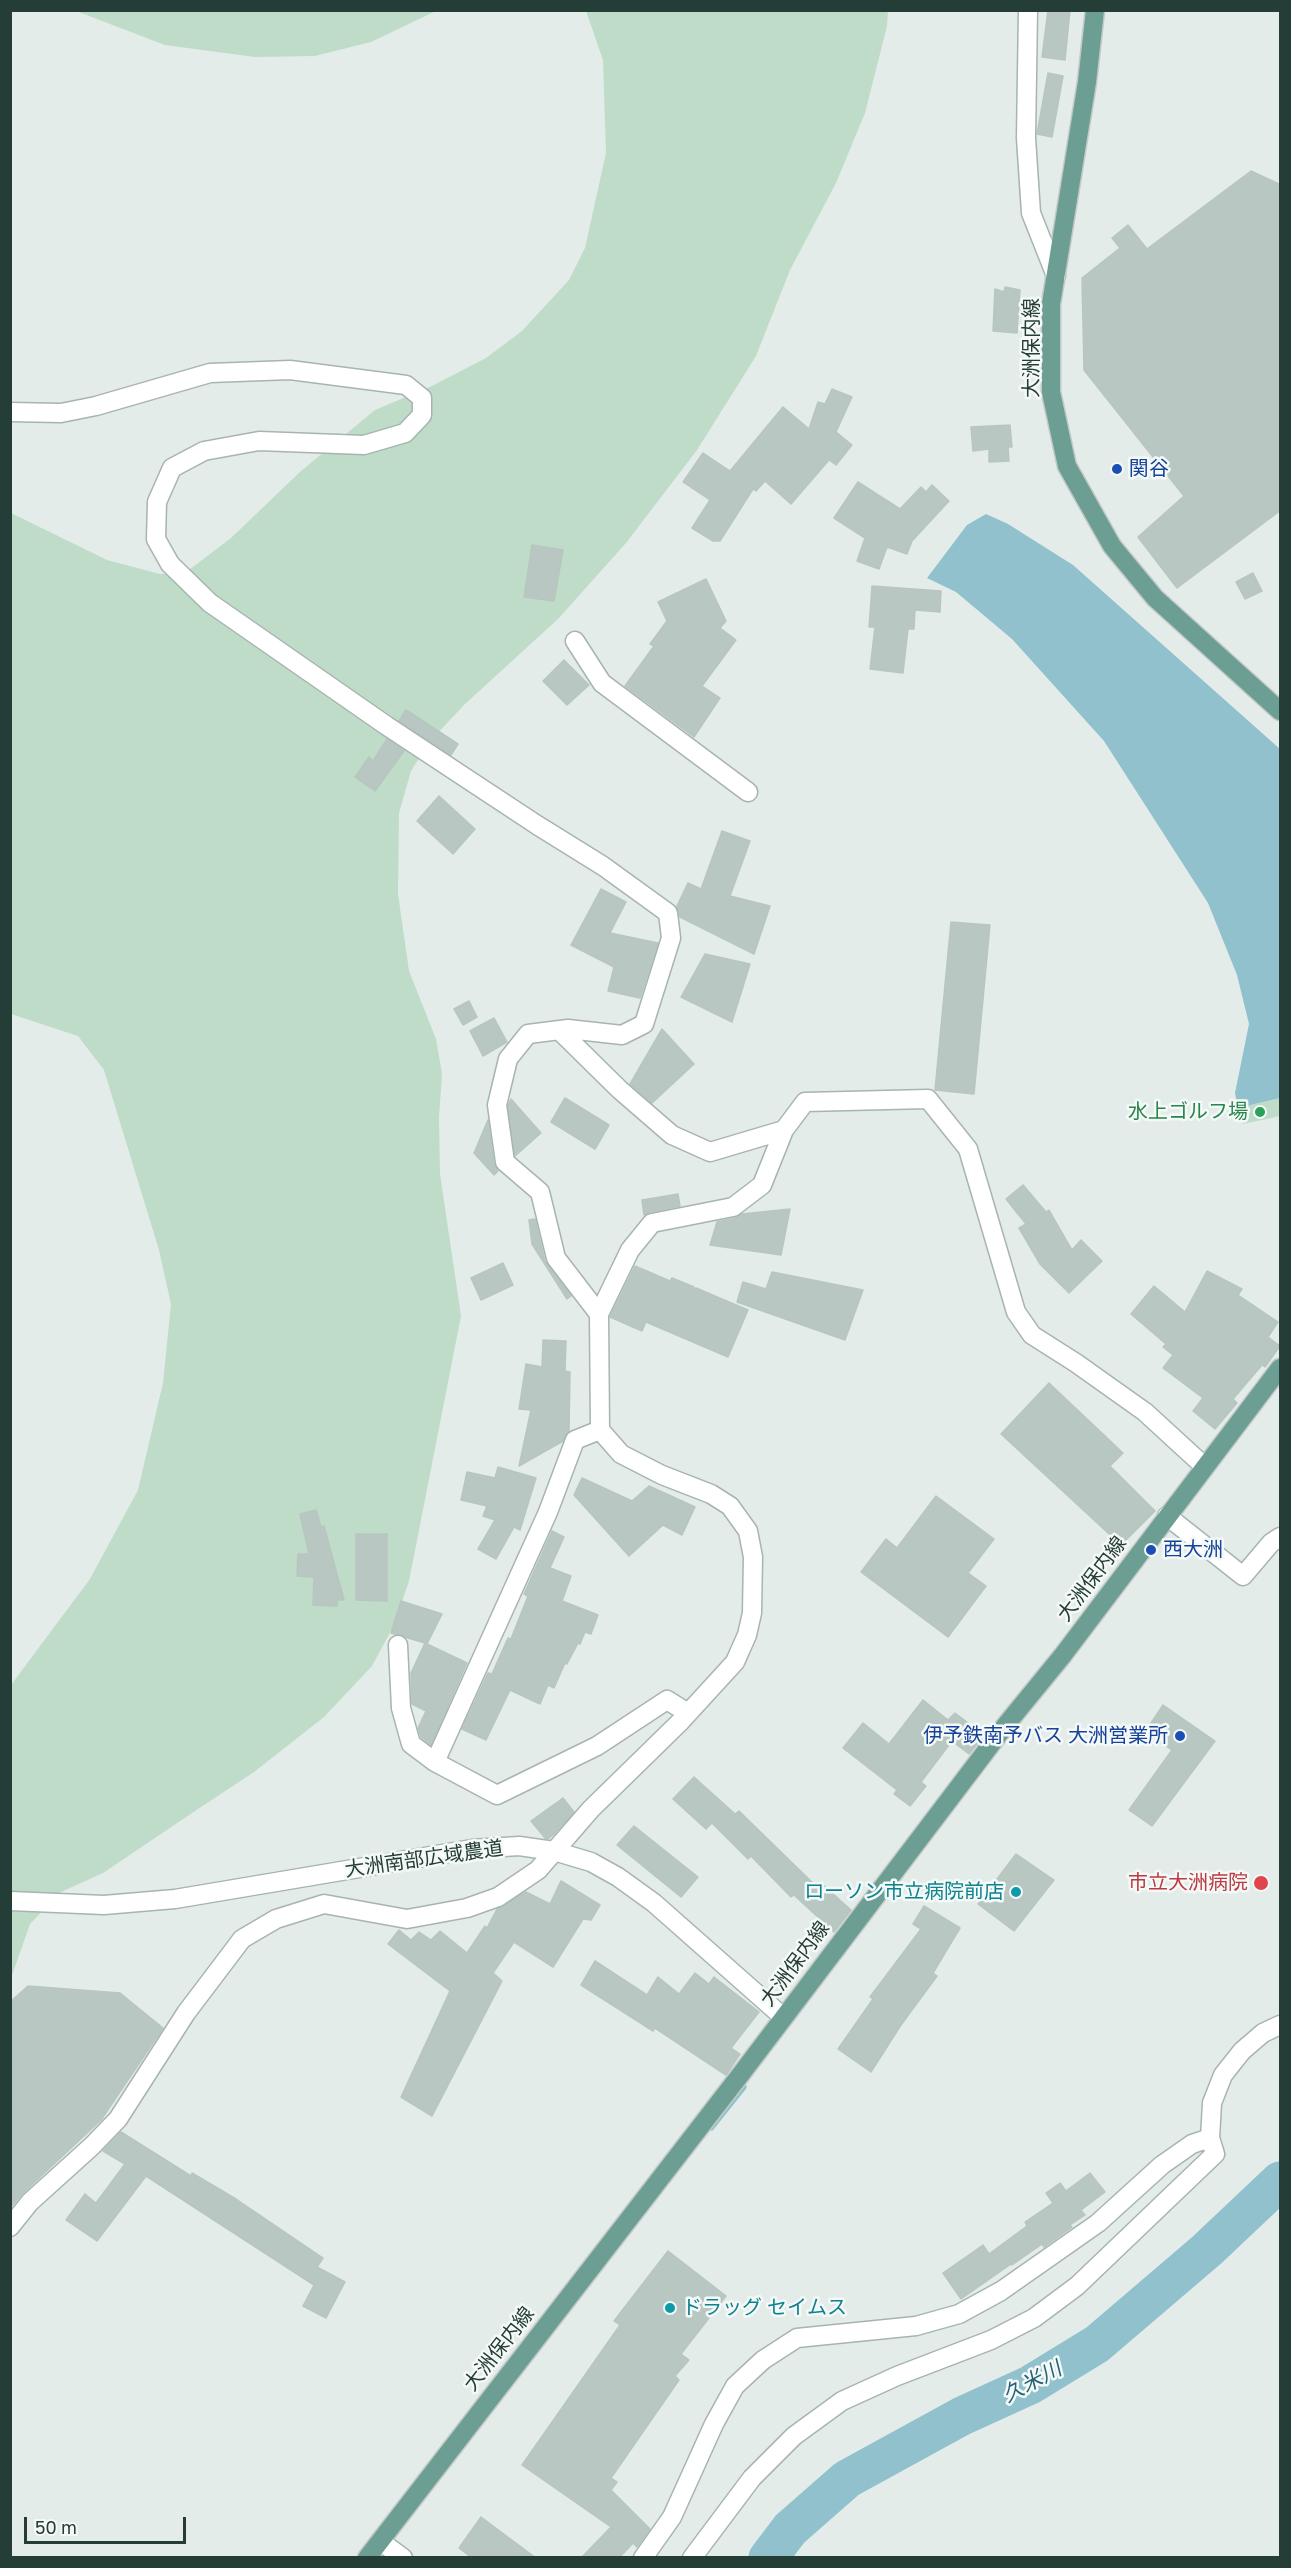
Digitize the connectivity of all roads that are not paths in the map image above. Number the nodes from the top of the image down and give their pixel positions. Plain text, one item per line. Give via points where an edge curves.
1 (1028, 10) edge
2 (1095, 10) edge
3 (1056, 276) junction
4 (10, 412) edge
5 (575, 641) dead end
6 (1281, 711) edge
7 (748, 792) dead end
8 (559, 1030) junction
9 (784, 1130) junction
10 (599, 1314) junction
11 (1281, 1368) edge
12 (600, 1431) junction
13 (1205, 1467) junction
14 (1167, 1516) junction
15 (1281, 1537) edge
16 (398, 1645) dead end
17 (688, 1713) junction
18 (435, 1762) junction
19 (554, 1851) junction
20 (10, 1901) edge
21 (783, 2017) junction
22 (1281, 2025) edge
23 (1210, 2138) junction
24 (10, 2227) edge
25 (380, 2541) junction
26 (367, 2558) edge
27 (403, 2558) edge
28 (643, 2558) edge
29 (692, 2558) edge

1 - 3 street via 1026,138 1031,213
2 - 3 main road, 大洲保内線
3 - 6 main road, 大洲保内線 via 1051,304 1052,392 1067,466 1112,546 1155,598
4 - 8 street via 61,413 210,373 290,370 406,385 422,398 422,415 405,433 364,445 260,441 204,451 172,468 157,502 156,539 170,564 210,603 668,913 671,938 644,1024 622,1035
5 - 7 street via 602,683
8 - 9 street via 672,1135 710,1152
8 - 10 street via 528,1034 508,1059 497,1106 503,1151 505,1162 540,1192 556,1258
9 - 10 street via 762,1185 733,1207 652,1223 630,1251
9 - 13 street via 805,1102 928,1099 968,1149 1016,1312 1032,1335 1145,1412
10 - 12 street
11 - 13 main road, 大洲保内線
12 - 17 street via 621,1454 730,1506 748,1532 753,1557 752,1613 747,1635 735,1662
12 - 18 street via 575,1440 548,1512
13 - 14 main road, 大洲保内線
14 - 15 street via 1243,1576
14 - 21 main road, 大洲保内線
16 - 18 street via 401,1708 411,1744
17 - 18 street via 667,1701 597,1746 497,1795
17 - 19 street
19 - 20 street, 大洲南部広域農道 via 519,1846 472,1849 175,1899 104,1905
19 - 21 street, 大洲南部広域農道 via 591,1862 654,1903
19 - 24 street via 538,1870 498,1897 467,1908 407,1918 324,1904 276,1919 242,1939 186,2013 118,2119 30,2202
21 - 25 main road, 大洲保内線
22 - 23 street via 1242,2051 1223,2075 1212,2103
23 - 28 street via 1192,2144 1098,2223 1001,2291 959,2314 916,2326 797,2338 763,2360 735,2386 672,2517
23 - 29 street via 1215,2154 1077,2286 1034,2318 990,2340 842,2402 794,2436 752,2478
25 - 26 main road, 大洲保内線
25 - 27 street

